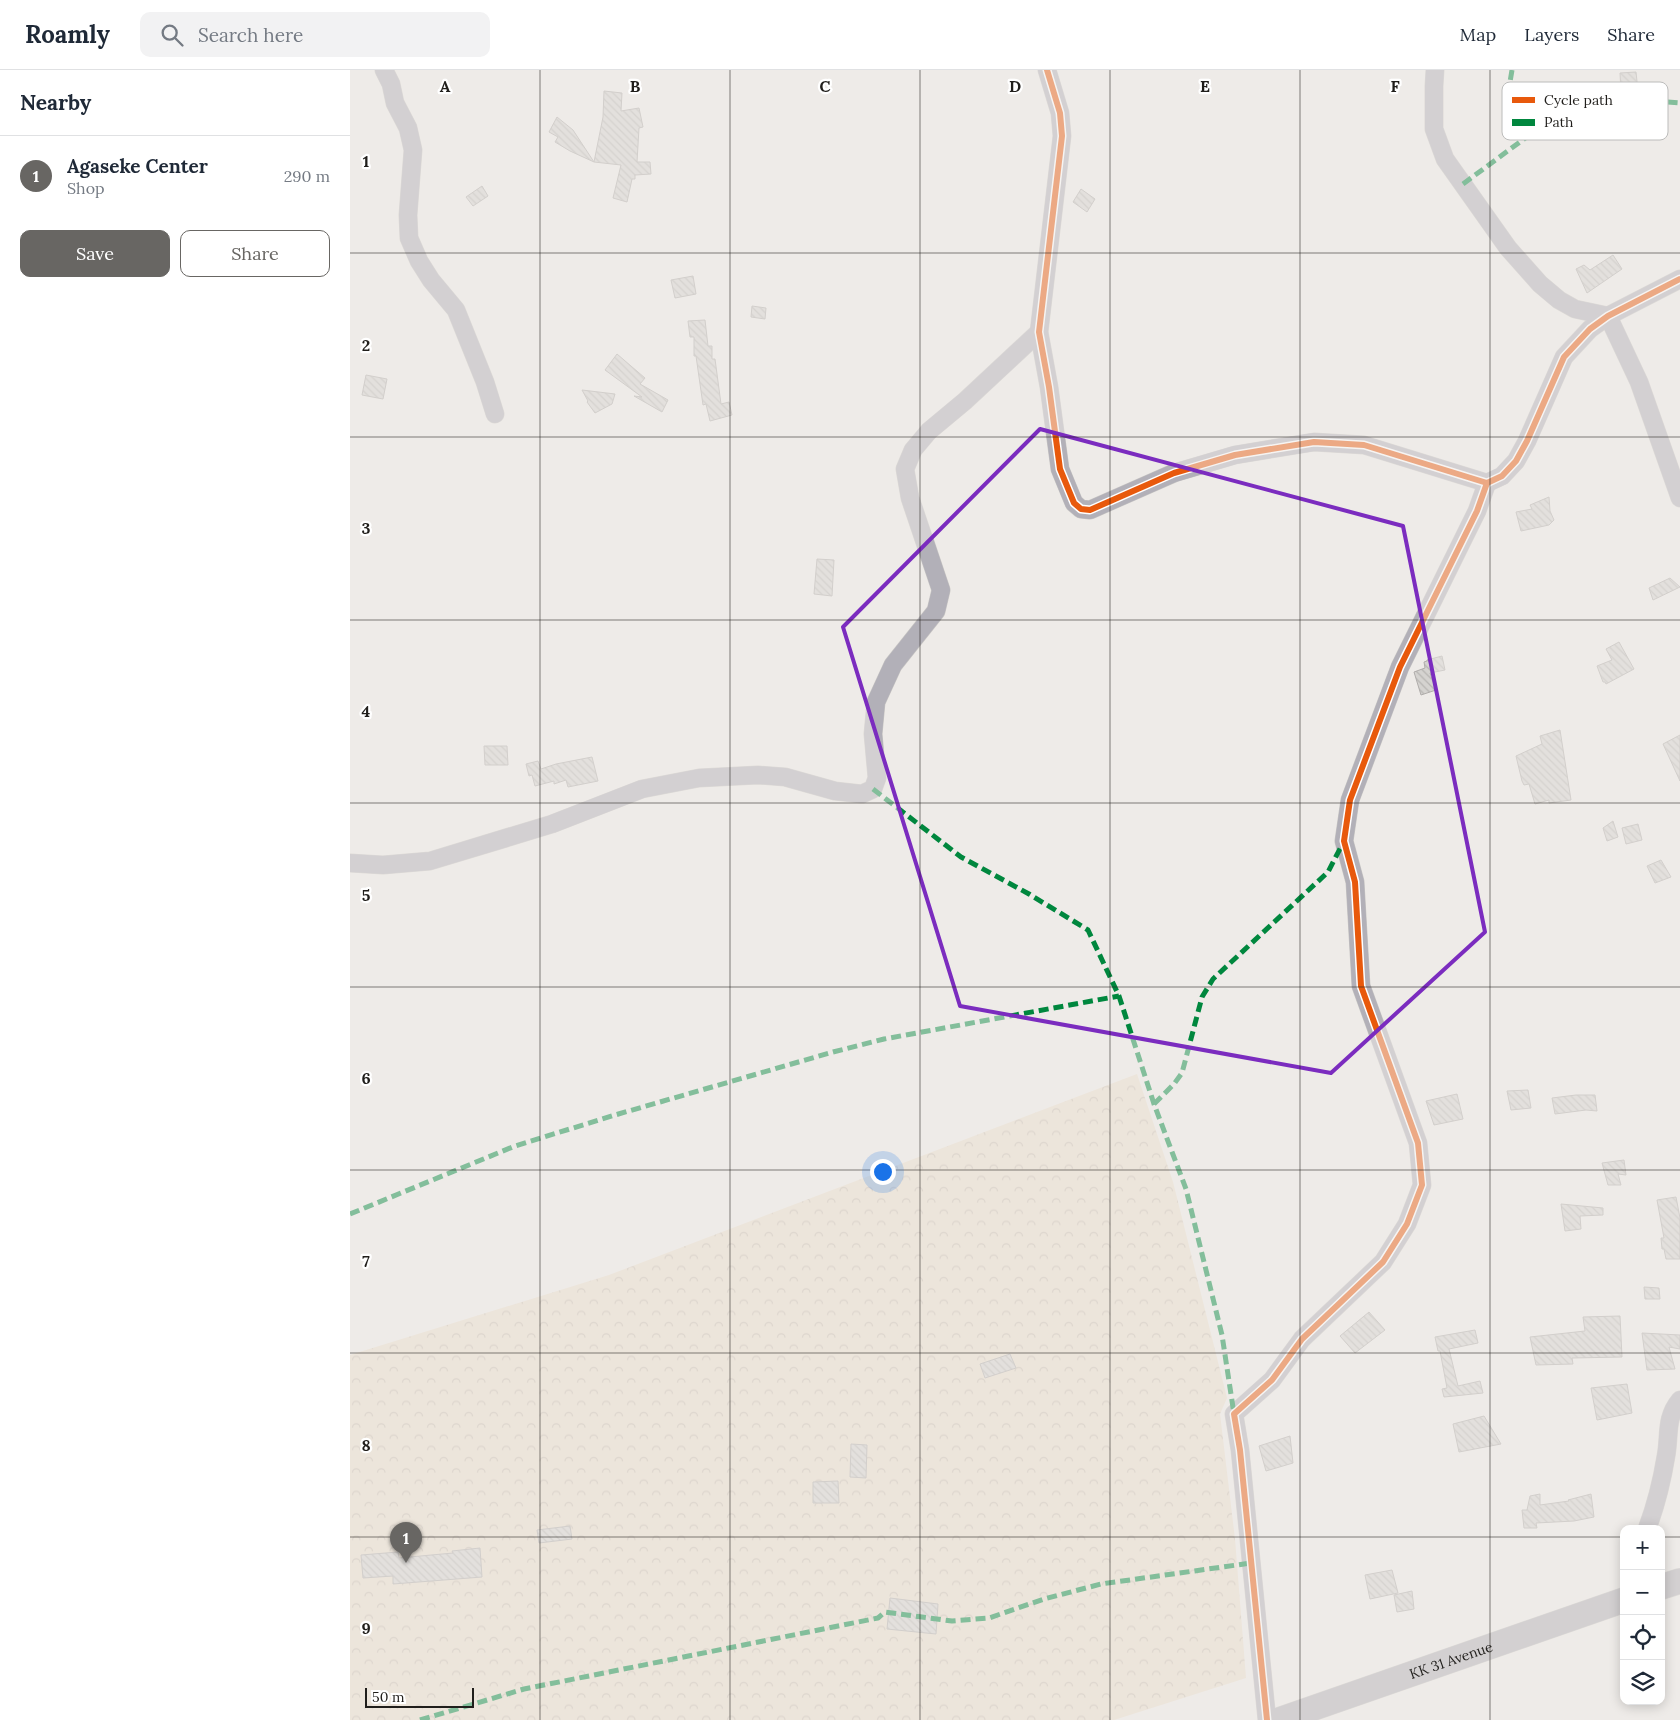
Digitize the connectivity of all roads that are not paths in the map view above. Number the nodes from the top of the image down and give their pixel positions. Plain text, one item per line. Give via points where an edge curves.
1 (384, 70) edge
2 (1047, 70) edge
3 (1436, 70) edge
4 (1680, 279) edge
5 (1608, 316) junction
6 (1039, 332) junction
7 (495, 414) dead end
8 (1487, 483) junction
9 (1680, 498) edge
10 (350, 863) edge
11 (1680, 1400) edge
12 (1648, 1525) edge
13 (1680, 1581) edge
14 (1665, 1587) edge
15 (1620, 1601) edge
16 (1267, 1720) edge
17 (1278, 1720) edge

1 - 7 street via 408,128 413,150 408,215 410,238 431,280 456,310
2 - 6 street via 1060,113 1062,136
3 - 5 street via 1434,129 1446,159 1508,248 1559,300 1575,309
4 - 5 street
5 - 8 street via 1590,329 1564,357 1516,461 1502,476
5 - 9 street via 1639,382
6 - 8 street via 1050,387 1060,469 1074,503 1081,509 1090,510 1174,473 1235,454 1314,442 1364,444
6 - 10 street via 929,431 913,450 905,469 910,498 942,590 936,611 893,665 876,702 873,734 877,778 873,789 862,794 835,791 785,777 758,775 699,778 642,789 552,824 430,861
8 - 16 street via 1477,510 1400,667 1350,800 1344,841 1355,882 1361,986 1418,1143 1422,1185 1407,1224 1383,1262 1302,1339 1272,1380 1234,1414
11 - 12 street via 1670,1416 1667,1454
13 - 14 main road
15 - 17 main road, KK 31 Avenue

